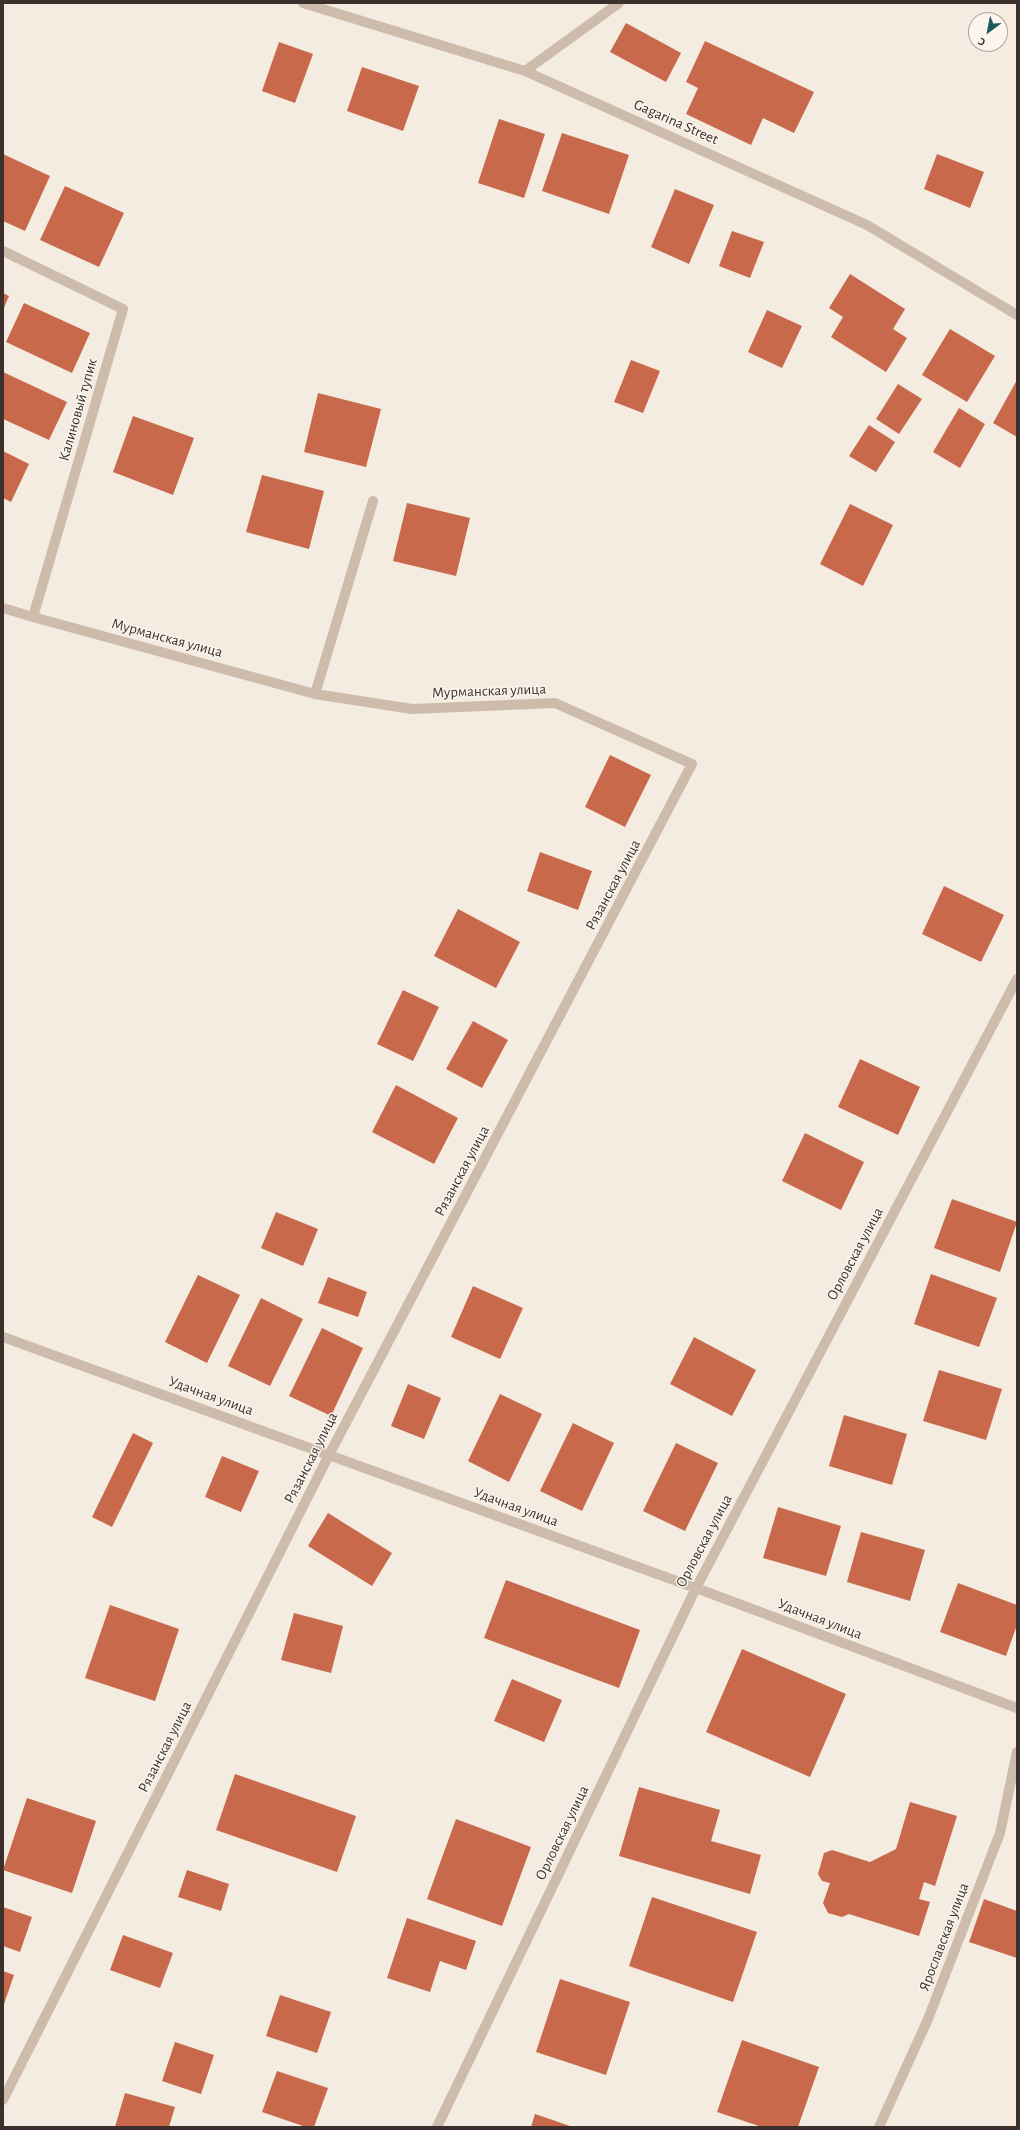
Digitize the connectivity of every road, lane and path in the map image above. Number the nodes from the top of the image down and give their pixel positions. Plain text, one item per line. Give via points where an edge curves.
1 (303, 3) edge
2 (619, 3) edge
3 (525, 71) junction
4 (3, 251) edge
5 (1017, 315) edge
6 (373, 501) dead end
7 (3, 608) edge
8 (33, 617) junction
9 (315, 694) junction
10 (656, 835) joint
11 (1017, 979) edge
12 (3, 1337) edge
13 (329, 1455) junction
14 (696, 1588) junction
15 (1017, 1708) edge
16 (1017, 1752) edge
17 (3, 2100) edge
18 (437, 2127) edge
19 (879, 2127) edge

1 - 3 street, Gagarina Street
2 - 3 street
3 - 5 street, Gagarina Street via 867,225
4 - 8 street, Калиновый тупик via 123,309
6 - 9 street
7 - 8 street
8 - 9 street, Мурманская улица
9 - 10 street, Мурманская улица via 412,709 555,704 692,764
10 - 13 street, Рязанская улица
11 - 14 street, Орловская улица
12 - 13 street, Удачная улица
13 - 14 street, Удачная улица
13 - 17 street, Рязанская улица
14 - 15 street, Удачная улица
14 - 18 street, Орловская улица
16 - 19 street, Ярославская улица via 1000,1833 928,2019

